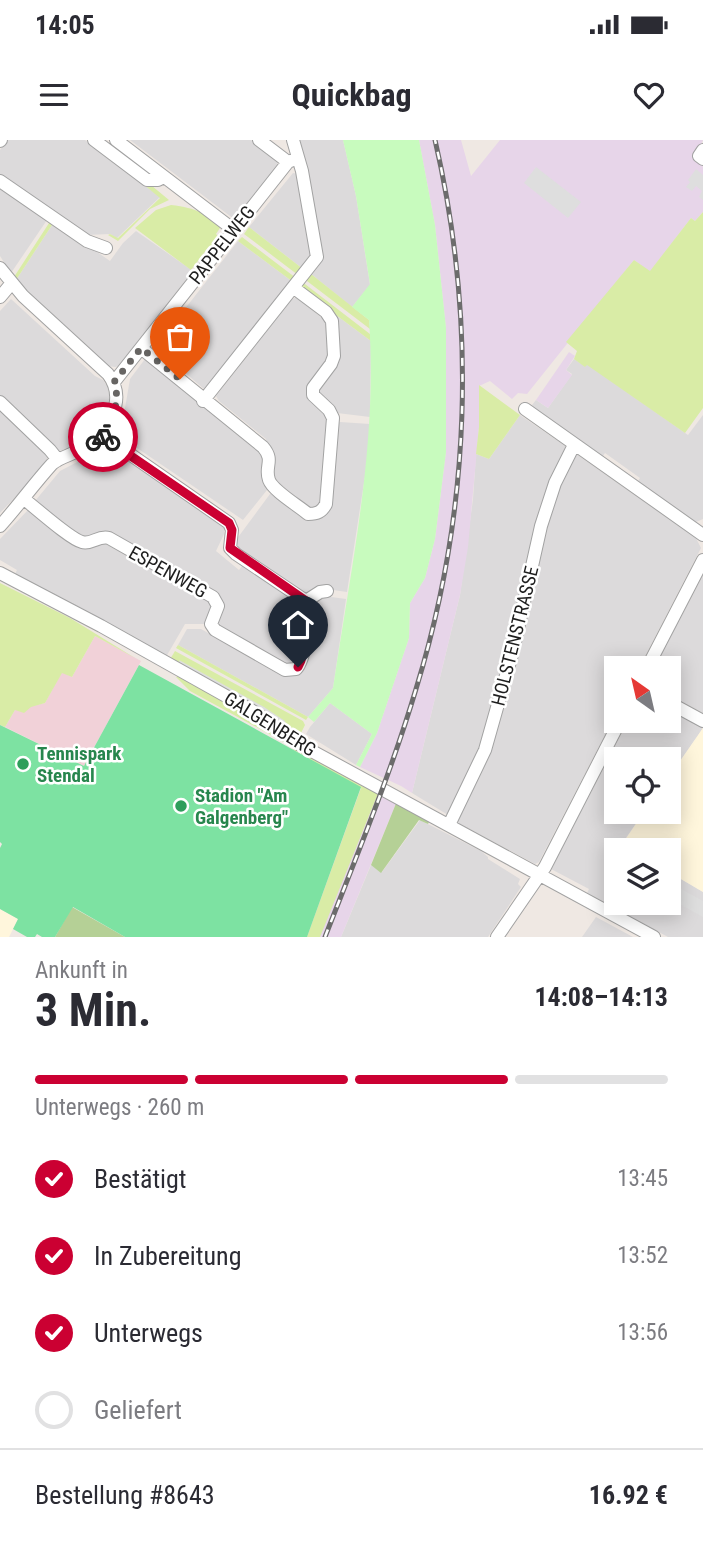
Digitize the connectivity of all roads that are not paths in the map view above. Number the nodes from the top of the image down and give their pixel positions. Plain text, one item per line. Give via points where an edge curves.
1 (94, 140) edge
2 (116, 140) edge
3 (259, 140) edge
4 (293, 140) edge
5 (703, 150) edge
6 (703, 159) edge
7 (293, 160) junction
8 (164, 177) junction
9 (0, 181) edge
10 (234, 230) junction
11 (106, 248) dead end
12 (0, 268) edge
13 (297, 283) junction
14 (11, 284) junction
15 (0, 297) edge
16 (141, 348) junction
17 (114, 382) junction
18 (203, 401) junction
19 (0, 402) edge
20 (525, 409) dead end
21 (99, 432) junction
22 (574, 445) junction
23 (58, 460) junction
24 (24, 499) junction
25 (0, 526) edge
26 (703, 535) edge
27 (703, 561) edge
28 (0, 573) edge
29 (327, 591) dead end
30 (306, 601) junction
31 (653, 656) edge
32 (681, 709) edge
33 (703, 720) edge
34 (614, 733) edge
35 (449, 825) junction
36 (540, 875) junction
37 (497, 937) edge
38 (654, 937) edge

1 - 8 street via 147,180
2 - 8 street
3 - 7 street
4 - 7 street
5 - 6 street via 699,156
7 - 10 street, PAPPELWEG
7 - 13 street via 317,253
8 - 10 street
9 - 11 street
10 - 16 street, PAPPELWEG
12 - 14 street
13 - 18 street
13 - 18 street via 332,321 334,356 312,392 333,418 323,510 308,514 274,486 267,452
14 - 15 street
14 - 17 street
16 - 17 street, PAPPELWEG
16 - 18 street
17 - 21 street via 117,407
19 - 23 street
20 - 22 street
21 - 23 street via 79,451
21 - 30 street via 229,523 230,548
22 - 26 street
22 - 35 street, HOLSTENSTRASSE via 541,526 485,750
23 - 24 street
24 - 25 street
24 - 30 street, ESPENWEG via 78,540 108,538 213,597 218,606 211,624 215,631 289,672 302,660 309,613
27 - 31 street
28 - 35 street, GALGENBERG
29 - 30 street
32 - 33 street
34 - 36 street
35 - 36 street, GALGENBERG
36 - 37 street
36 - 38 street, GALGENBERG

